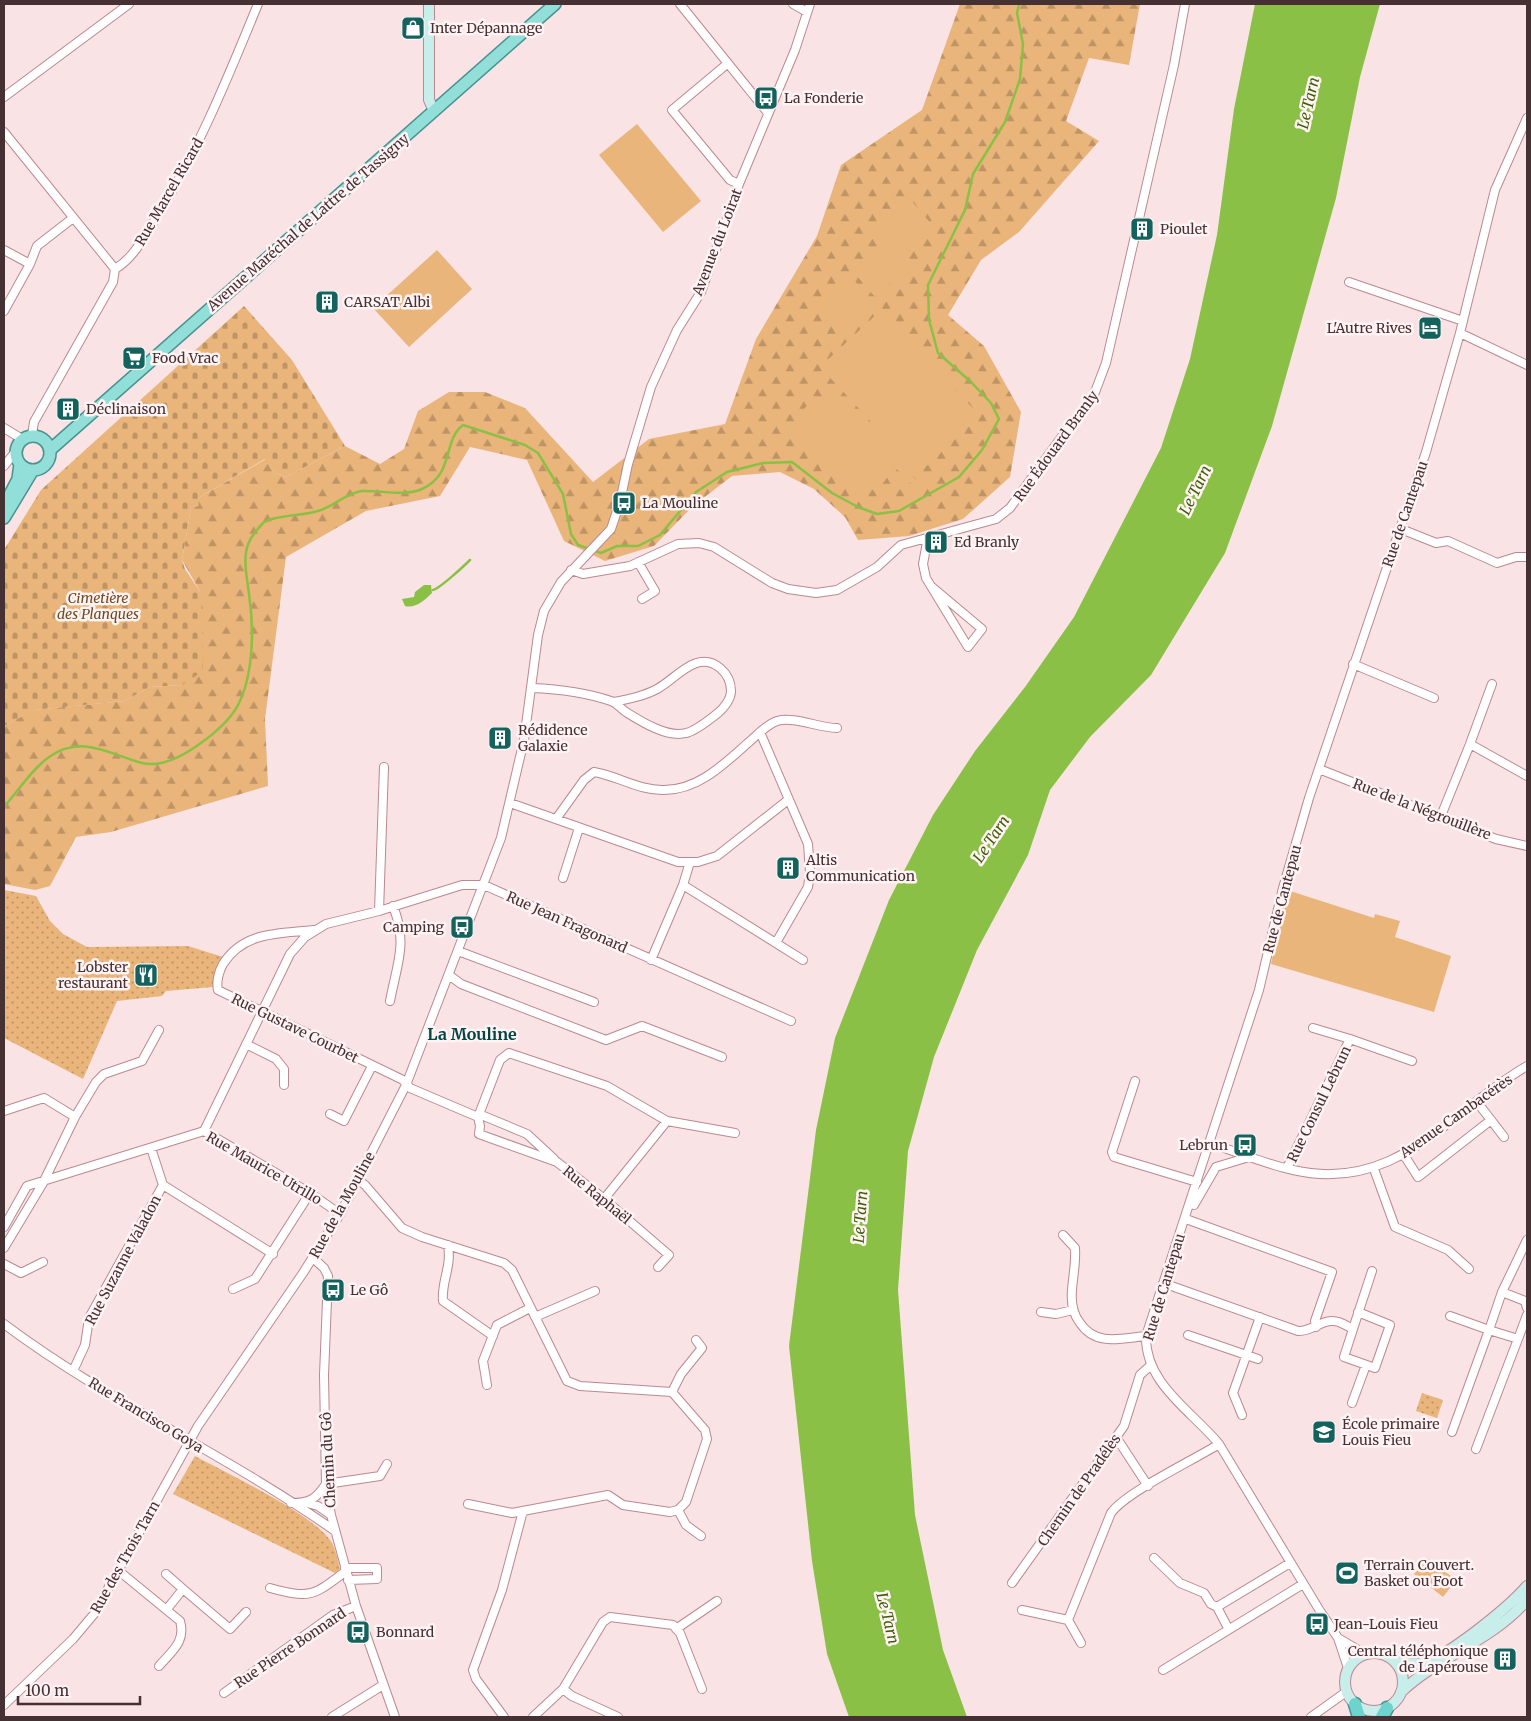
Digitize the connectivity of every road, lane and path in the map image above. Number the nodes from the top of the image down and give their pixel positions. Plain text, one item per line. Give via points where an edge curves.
1 (129, 4) edge
2 (258, 4) edge
3 (429, 4) edge
4 (555, 4) edge
5 (680, 4) edge
6 (794, 4) edge
7 (810, 4) edge
8 (1185, 4) edge
9 (807, 12) junction
10 (727, 64) junction
11 (4, 97) edge
12 (434, 111) junction
13 (768, 113) junction
14 (1527, 118) edge
15 (4, 132) edge
16 (739, 184) junction
17 (73, 218) junction
18 (4, 250) edge
19 (30, 264) junction
20 (115, 269) junction
21 (1349, 282) dead end
22 (4, 311) edge
23 (1463, 321) junction
24 (1460, 334) junction
25 (1527, 365) edge
26 (4, 428) edge
27 (37, 440) junction
28 (18, 458) junction
29 (4, 465) edge
30 (33, 470) junction
31 (4, 507) edge
32 (4, 518) edge
33 (1401, 529) junction
34 (928, 537) junction
35 (1527, 557) edge
36 (638, 562) junction
37 (572, 570) junction
38 (932, 587) junction
39 (642, 599) dead end
40 (1353, 664) junction
41 (1492, 684) dead end
42 (532, 688) junction
43 (1434, 698) dead end
44 (614, 702) junction
45 (837, 728) dead end
46 (760, 732) junction
47 (1470, 744) junction
48 (384, 768) dead end
49 (1319, 769) junction
50 (1527, 776) edge
51 (788, 800) junction
52 (510, 803) junction
53 (1441, 816) junction
54 (556, 819) junction
55 (579, 828) junction
56 (1527, 846) edge
57 (690, 862) junction
58 (563, 878) dead end
59 (484, 884) junction
60 (683, 885) junction
61 (393, 906) junction
62 (379, 911) junction
63 (317, 929) junction
64 (777, 941) junction
65 (458, 951) junction
66 (651, 960) junction
67 (803, 960) dead end
68 (449, 975) junction
69 (390, 1002) dead end
70 (594, 1002) dead end
71 (261, 1012) junction
72 (791, 1021) dead end
73 (1313, 1028) dead end
74 (159, 1030) dead end
75 (1350, 1039) junction
76 (246, 1044) junction
77 (722, 1057) dead end
78 (1412, 1061) dead end
79 (372, 1066) junction
80 (1527, 1066) edge
81 (1135, 1081) dead end
82 (284, 1085) dead end
83 (406, 1085) junction
84 (1478, 1102) junction
85 (4, 1110) edge
86 (330, 1114) dead end
87 (479, 1115) junction
88 (75, 1117) junction
89 (1492, 1120) junction
90 (667, 1121) junction
91 (204, 1131) junction
92 (735, 1133) dead end
93 (1504, 1137) dead end
94 (1210, 1143) junction
95 (151, 1148) junction
96 (1404, 1155) junction
97 (1251, 1157) junction
98 (558, 1162) junction
99 (1287, 1168) junction
100 (1374, 1168) junction
101 (358, 1180) junction
102 (1197, 1182) junction
103 (43, 1183) junction
104 (163, 1185) junction
105 (310, 1193) junction
106 (604, 1199) junction
107 (340, 1214) junction
108 (1186, 1219) junction
109 (4, 1227) edge
110 (1063, 1235) dead end
111 (1527, 1240) edge
112 (448, 1245) junction
113 (4, 1248) edge
114 (273, 1254) junction
115 (312, 1258) junction
116 (44, 1262) dead end
117 (4, 1264) edge
118 (658, 1268) dead end
119 (1469, 1269) dead end
120 (1372, 1271) dead end
121 (1163, 1283) junction
122 (233, 1289) dead end
123 (595, 1291) dead end
124 (1502, 1292) junction
125 (530, 1308) junction
126 (1527, 1308) edge
127 (1073, 1310) junction
128 (1040, 1312) dead end
129 (1358, 1312) junction
130 (1527, 1315) edge
131 (1450, 1316) dead end
132 (535, 1317) junction
133 (1260, 1317) junction
134 (4, 1324) edge
135 (1316, 1327) junction
136 (1353, 1329) junction
137 (1489, 1330) junction
138 (1188, 1335) dead end
139 (493, 1336) junction
140 (1146, 1336) junction
141 (1518, 1339) junction
142 (696, 1340) dead end
143 (1247, 1355) junction
144 (1258, 1359) dead end
145 (1366, 1365) junction
146 (1150, 1366) junction
147 (73, 1371) junction
148 (487, 1385) dead end
149 (672, 1392) junction
150 (1352, 1403) dead end
151 (1242, 1415) dead end
152 (1452, 1432) dead end
153 (1116, 1437) junction
154 (190, 1440) junction
155 (1220, 1444) junction
156 (1476, 1449) dead end
157 (387, 1464) dead end
158 (326, 1484) junction
159 (1148, 1486) junction
160 (291, 1503) junction
161 (307, 1503) junction
162 (468, 1504) dead end
163 (678, 1510) junction
164 (523, 1511) junction
165 (331, 1514) junction
166 (335, 1531) junction
167 (701, 1536) dead end
168 (1154, 1558) dead end
169 (1290, 1563) junction
170 (345, 1569) junction
171 (119, 1571) junction
172 (166, 1574) dead end
173 (348, 1580) junction
174 (1012, 1583) dead end
175 (1303, 1584) junction
176 (1527, 1586) edge
177 (270, 1588) dead end
178 (183, 1589) junction
179 (717, 1601) dead end
180 (1525, 1601) edge
181 (356, 1606) junction
182 (1217, 1607) junction
183 (167, 1609) junction
184 (1022, 1610) dead end
185 (246, 1612) dead end
186 (1499, 1614) junction
187 (1068, 1620) junction
188 (1228, 1628) junction
189 (676, 1629) junction
190 (1338, 1638) junction
191 (1081, 1643) dead end
192 (1365, 1654) junction
193 (1396, 1662) junction
194 (158, 1666) dead end
195 (1348, 1668) junction
196 (1163, 1670) dead end
197 (384, 1685) junction
198 (564, 1688) junction
199 (702, 1689) dead end
200 (1346, 1692) junction
201 (1402, 1692) junction
202 (224, 1693) dead end
203 (1355, 1704) junction
204 (4, 1705) edge
205 (1385, 1713) edge
206 (332, 1717) edge
207 (395, 1717) edge
208 (504, 1717) edge
209 (533, 1717) edge
210 (618, 1717) edge
211 (1311, 1717) edge
212 (1359, 1717) edge

1 - 11 street
2 - 20 street, Rue Marcel Ricard via 207,124 167,200 132,255
3 - 12 main road via 429,100
4 - 12 main road, Avenue Maréchal de Lattre de Tassigny
5 - 10 street
6 - 9 street
7 - 9 street, Avenue du Loirat
8 - 34 street, Rue Édouard Branly via 1098,390 1010,508 996,519
9 - 13 street, Avenue du Loirat
10 - 13 street
10 - 16 street via 672,110 730,180
12 - 27 main road, Avenue Maréchal de Lattre de Tassigny via 62,440
13 - 16 street, Avenue du Loirat
14 - 23 street, Rue de Cantepau via 1495,190
15 - 17 street
16 - 37 street, Avenue du Loirat via 701,292 677,330 651,387 611,529
17 - 19 street via 37,246
17 - 20 street
18 - 19 street
19 - 22 street
20 - 27 street, Rue Marcel Ricard via 113,282 34,422
21 - 23 street
23 - 24 street, Rue de Cantepau
24 - 25 street
24 - 33 street, Rue de Cantepau
26 - 27 street
27 - 28 main road
27 - 30 main road via 48,462
28 - 29 street
28 - 30 main road
28 - 31 main road via 18,479
30 - 32 main road
33 - 35 street via 1436,543 1448,541 1497,563
33 - 40 street, Rue de Cantepau
34 - 36 street, Rue Édouard Branly via 901,544 877,567 837,590 816,592 780,586 714,547 699,544 678,544
34 - 38 street via 923,564
36 - 37 street, Rue Édouard Branly via 583,574
36 - 39 street via 655,591
37 - 42 street, Rue de la Mouline via 546,606 538,635
38 - 38 street via 947,613 968,647 982,629
40 - 43 street
40 - 49 street, Rue de Cantepau
41 - 47 street
42 - 44 street via 588,694
42 - 52 street, Rue de la Mouline
44 - 44 street via 625,712 661,730 687,733 720,712 732,691 726,673 714,664 700,661 642,696
45 - 46 street via 777,721
46 - 51 street
46 - 54 street via 721,767 682,787 651,789 594,772 584,780
47 - 50 street
47 - 53 street
48 - 62 street
49 - 53 street, Rue de la Négrouillère
49 - 94 street, Rue de Cantepau via 1283,888 1259,990
51 - 57 street via 717,856
51 - 64 street via 808,844 810,872 808,887
52 - 54 street
52 - 59 street, Rue de la Mouline
53 - 56 street, Rue de la Négrouillère via 1496,839
54 - 55 street
55 - 57 street via 678,862
55 - 58 street
57 - 60 street
59 - 61 street via 462,885
59 - 65 street, Rue de la Mouline
59 - 66 street, Rue Jean Fragonard
60 - 64 street
60 - 66 street
61 - 62 street
61 - 69 street via 402,941
62 - 63 street
63 - 71 street via 290,954
63 - 71 street, Rue Gustave Courbet via 271,934 238,945 220,968 218,990
64 - 67 street
65 - 68 street, Rue de la Mouline
65 - 70 street
66 - 72 street, Rue Jean Fragonard
68 - 77 street via 461,984 606,1040 642,1026
68 - 83 street, Rue de la Mouline
71 - 76 street
71 - 79 street, Rue Gustave Courbet
73 - 75 street, Rue Consul Lebrun
74 - 88 street via 142,1061 104,1074
75 - 78 street, Rue Consul Lebrun
75 - 99 street, Rue Consul Lebrun
76 - 82 street via 276,1059 284,1069
76 - 91 street
79 - 83 street, Rue Gustave Courbet via 403,1080
79 - 86 street, Rue Gustave Courbet via 344,1121
80 - 84 street, Avenue Cambacérès
81 - 102 street via 1112,1152 1114,1157
83 - 87 street
83 - 101 street, Rue de la Mouline
84 - 89 street
84 - 96 street, Avenue Cambacérès
85 - 88 street via 44,1098
87 - 90 street via 500,1060 509,1053 607,1086
87 - 98 street via 527,1134
87 - 98 street, Rue Raphaël via 479,1134
88 - 103 street
89 - 93 street
89 - 96 street via 1418,1177
90 - 92 street
90 - 106 street
91 - 95 street, Rue Maurice Utrillo
91 - 105 street, Rue Maurice Utrillo
94 - 97 street, Avenue Cambacérès
94 - 102 street, Rue de Cantepau
95 - 103 street, Rue Maurice Utrillo
95 - 104 street, Rue Suzanne Valadon
96 - 100 street, Avenue Cambacérès
97 - 99 street, Avenue Cambacérès
97 - 108 street via 1216,1167
98 - 106 street, Rue Raphaël
99 - 100 street, Avenue Cambacérès via 1336,1174
100 - 119 street via 1395,1227 1448,1250
101 - 107 street, Rue de la Mouline
101 - 112 street via 366,1185 402,1228
102 - 108 street, Rue de Cantepau
103 - 109 street, Rue Maurice Utrillo via 27,1186
103 - 113 street
104 - 114 street
104 - 147 street, Rue Suzanne Valadon via 89,1318 85,1345
105 - 107 street, Rue Maurice Utrillo
105 - 114 street
106 - 118 street, Rue Raphaël via 669,1255
107 - 115 street, Rue de la Mouline
108 - 121 street, Rue de Cantepau
108 - 135 street via 1261,1250 1332,1272 1315,1320
110 - 127 street via 1075,1248 1071,1292
111 - 124 street
112 - 125 street via 504,1263 512,1270
112 - 139 street via 450,1256 443,1301
114 - 122 street via 255,1279
115 - 154 street, Rue de la Mouline
115 - 158 street, Chemin du Gô via 328,1276 324,1375
116 - 117 street via 21,1273
120 - 129 street
121 - 133 street
121 - 140 street, Rue de Cantepau
123 - 132 street
124 - 126 street via 1526,1300
124 - 137 street
125 - 132 street
125 - 139 street via 497,1325
127 - 128 street via 1056,1314
127 - 140 street via 1091,1336 1113,1340
129 - 136 street
129 - 145 street via 1390,1325 1374,1368
130 - 141 street
131 - 137 street
132 - 149 street via 567,1381 580,1386
133 - 135 street via 1298,1331 1308,1332
133 - 143 street
134 - 147 street, Rue Francisco Goya
135 - 136 street via 1333,1321
136 - 145 street via 1344,1357
137 - 141 street
137 - 152 street
138 - 143 street
139 - 148 street via 483,1361
140 - 146 street, Rue de Cantepau
141 - 156 street
142 - 149 street via 702,1348 681,1374
143 - 144 street
143 - 151 street via 1234,1393
145 - 150 street
146 - 153 street, Chemin de Pradélès via 1140,1375 1124,1426
146 - 155 street, Rue de Cantepau via 1159,1382
147 - 154 street, Rue Francisco Goya
149 - 163 street via 705,1430 707,1439 686,1502
153 - 159 street
153 - 174 street, Chemin de Pradélès
154 - 160 street, Rue Francisco Goya
154 - 171 street, Rue des Trois Tarn
155 - 159 street
155 - 169 street, Rue de Cantepau
157 - 158 street via 380,1476
158 - 161 street via 317,1497
158 - 165 street, Chemin du Gô
159 - 187 street via 1116,1506 1111,1513
160 - 161 street
160 - 166 street, Rue Francisco Goya
161 - 165 street
162 - 164 street via 512,1513
163 - 164 street via 670,1512 623,1506 608,1495
163 - 167 street via 686,1525
164 - 208 street via 502,1590 473,1670
165 - 166 street, Chemin du Gô
166 - 170 street, Chemin du Gô
168 - 182 street via 1180,1583 1204,1593
169 - 175 street, Rue de Cantepau
169 - 182 street
170 - 173 street, Chemin du Gô
170 - 173 street via 377,1568 377,1580
170 - 177 street via 319,1591 307,1596
171 - 183 street
171 - 204 street, Rue des Trois Tarn via 94,1614 73,1639
172 - 178 street
173 - 181 street, Chemin du Gô
175 - 188 street
175 - 190 street, Rue de Cantepau
176 - 186 main road
178 - 183 street
178 - 185 street via 230,1629
179 - 189 street
180 - 186 street
180 - 201 main road via 1500,1624 1418,1676
181 - 197 street, Chemin du Gô
181 - 202 street, Rue Pierre Bonnard via 334,1615
182 - 188 street
183 - 194 street via 180,1621 183,1632 181,1640
184 - 187 street
186 - 193 main road via 1423,1663
187 - 191 street
188 - 196 street
189 - 198 street via 672,1625 610,1617 603,1622
189 - 199 street
190 - 192 street, Rue de Cantepau
190 - 195 street, Rue de Cantepau
192 - 193 main road via 1381,1653
192 - 195 main road
193 - 201 main road via 1403,1676
195 - 200 main road via 1344,1684
197 - 206 street
197 - 207 street, Chemin du Gô
198 - 209 street
198 - 210 street via 572,1696
200 - 203 main road
200 - 211 street
201 - 205 main road
203 - 205 main road
203 - 212 highway

